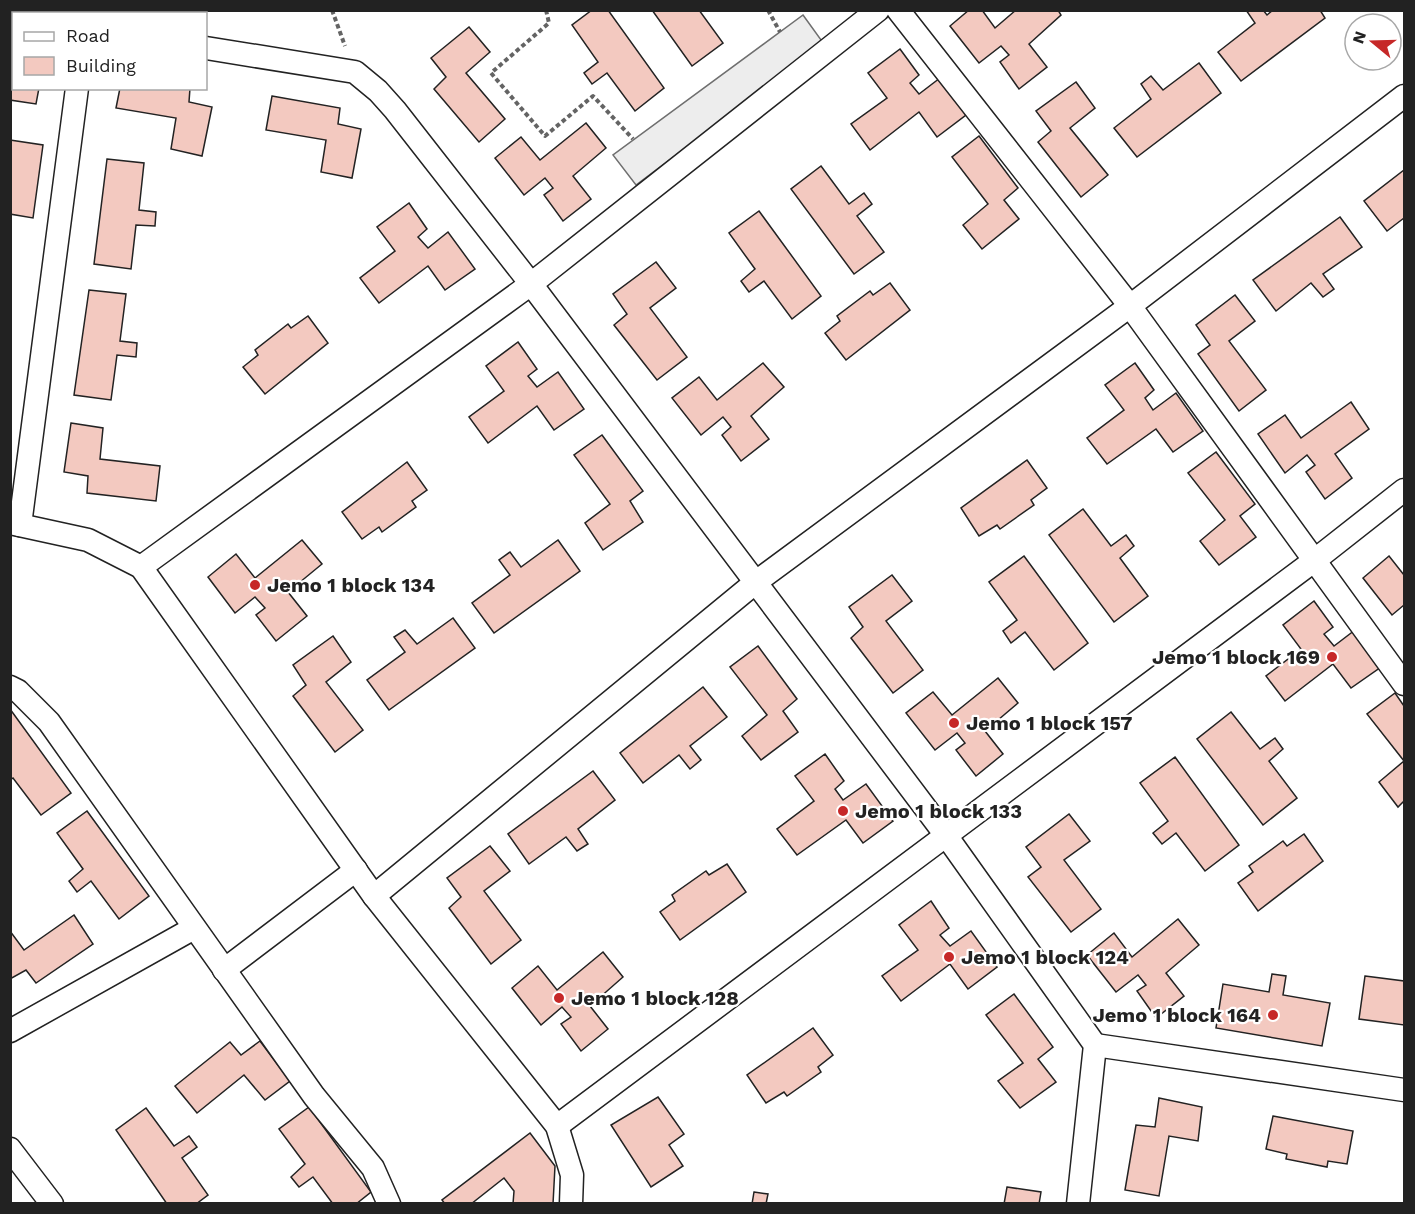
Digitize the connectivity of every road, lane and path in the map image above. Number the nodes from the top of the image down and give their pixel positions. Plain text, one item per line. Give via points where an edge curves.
1 (332, 10) edge
2 (546, 10) edge
3 (768, 10) edge
4 (878, 10) edge
5 (898, 10) edge
6 (780, 32) dead end
7 (207, 48) edge
8 (355, 72) junction
9 (77, 90) edge
10 (1404, 96) edge
11 (633, 140) dead end
12 (531, 284) junction
13 (1130, 306) junction
14 (1404, 490) edge
15 (15, 524) edge
16 (1314, 560) junction
17 (141, 567) junction
18 (756, 582) junction
19 (1404, 684) edge
20 (10, 687) edge
21 (945, 834) junction
22 (356, 870) junction
23 (374, 896) junction
24 (194, 928) junction
25 (224, 970) junction
26 (10, 1031) edge
27 (1095, 1045) junction
28 (1404, 1090) edge
29 (557, 1126) junction
30 (10, 1149) edge
31 (51, 1203) edge
32 (389, 1203) edge
33 (571, 1203) edge
34 (1078, 1203) edge

1 - 8 path
2 - 11 path via 549,23 491,73 545,136 593,96
3 - 6 path
4 - 12 street
5 - 13 street
7 - 8 street
8 - 12 street via 394,110
9 - 15 street
10 - 13 street
12 - 17 street
12 - 18 street
13 - 16 street
13 - 18 street
14 - 16 street
15 - 17 street via 88,540
16 - 19 street
16 - 21 street
17 - 22 street
18 - 21 street
18 - 23 street
20 - 24 street via 49,722
21 - 27 street
21 - 29 street
22 - 23 street
22 - 25 street
23 - 29 street
24 - 25 street
24 - 26 street
25 - 32 street via 314,1096 373,1168
27 - 28 street
27 - 34 street
29 - 33 street via 573,1175
30 - 31 street

